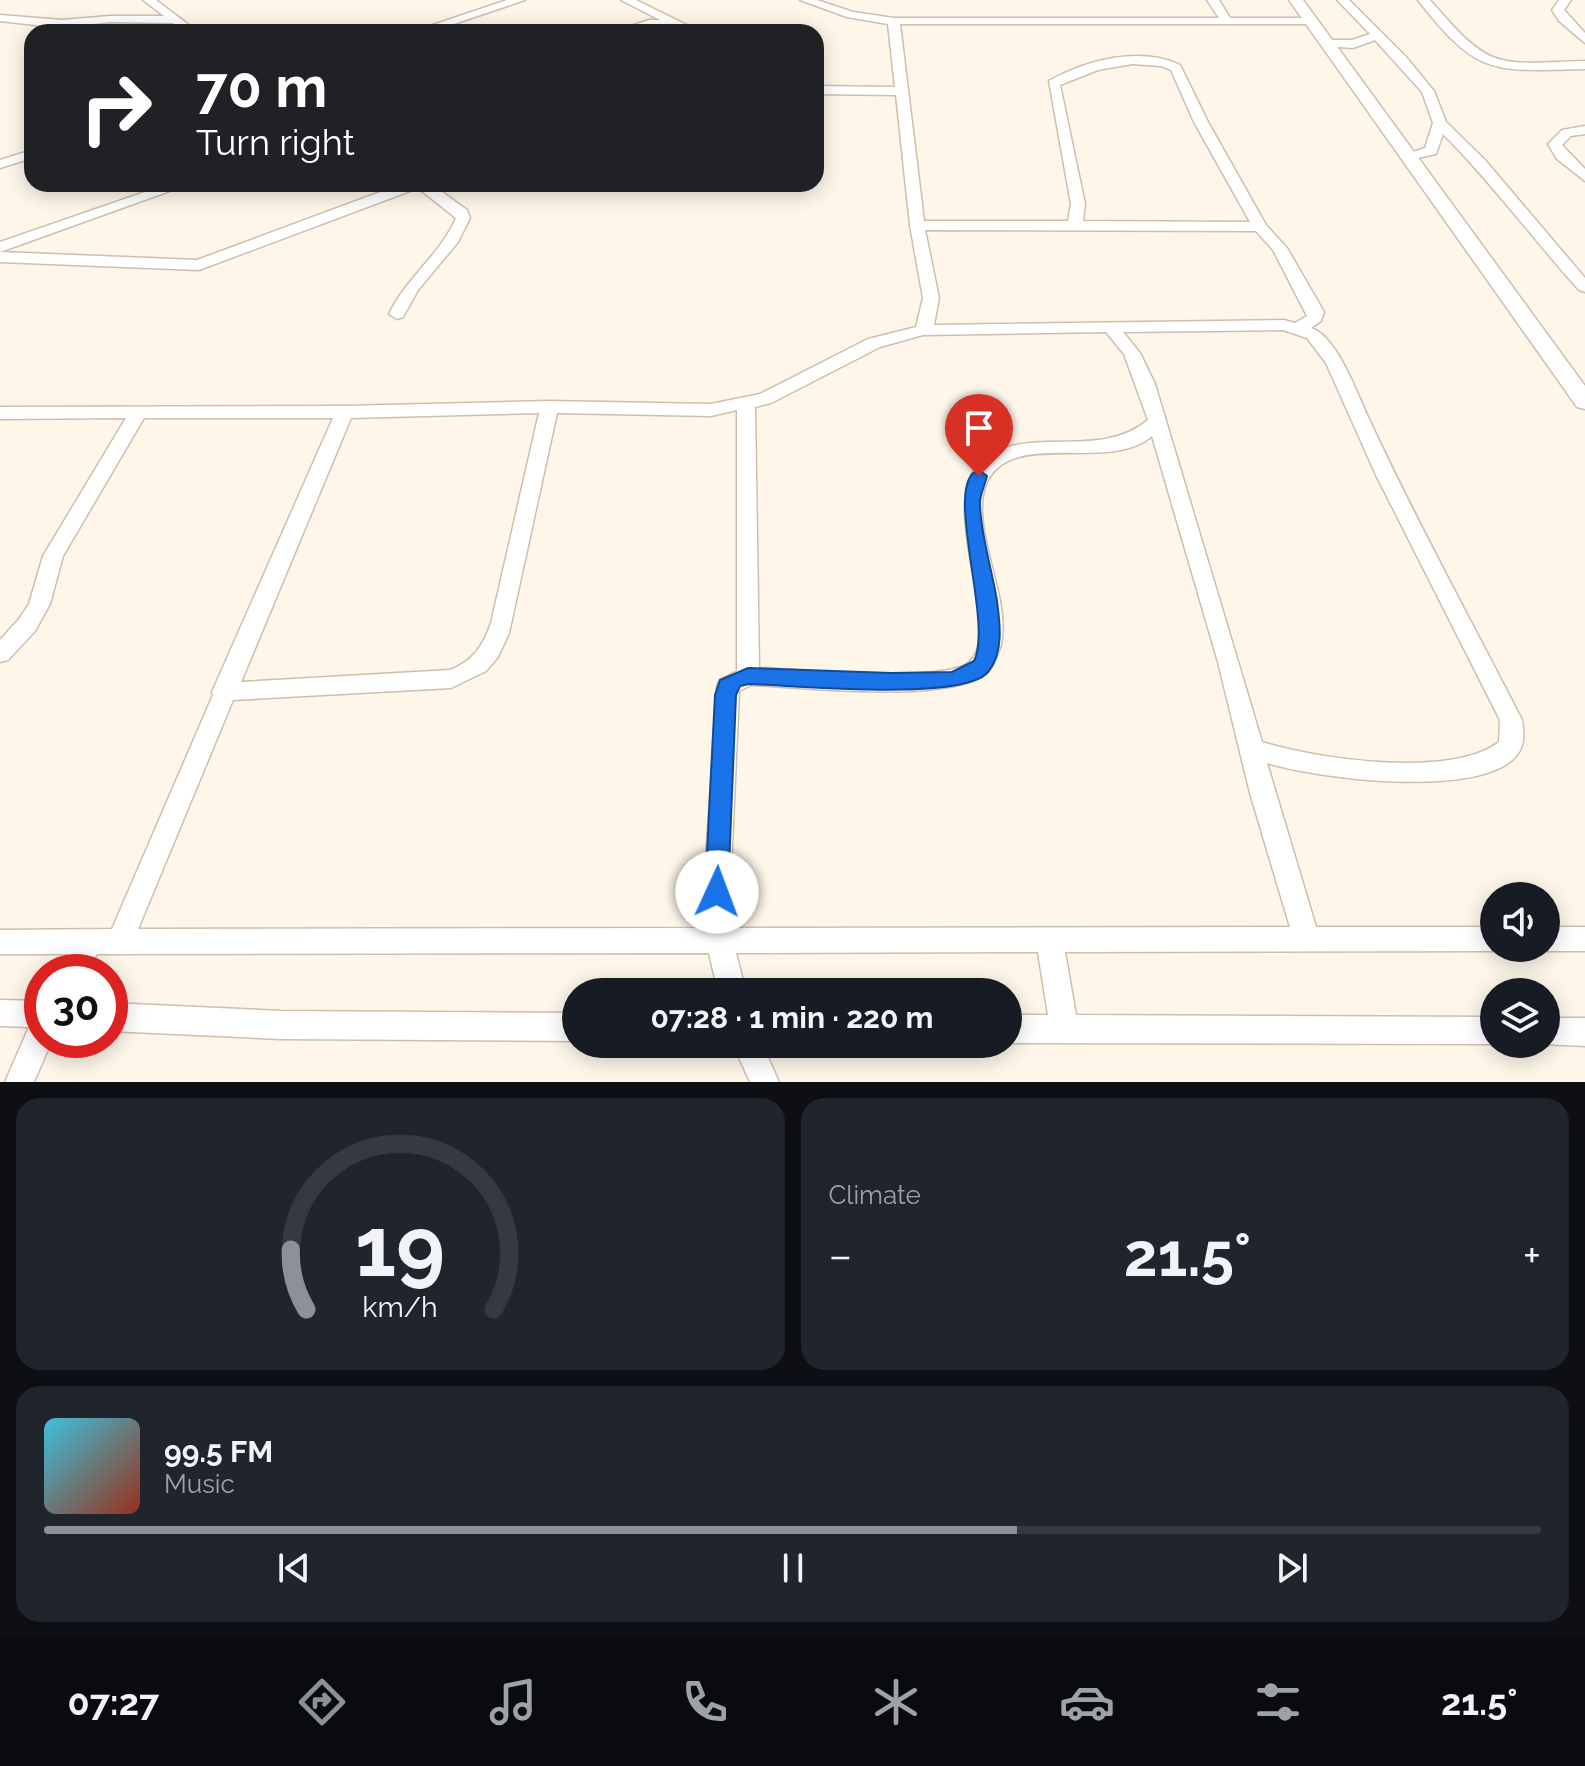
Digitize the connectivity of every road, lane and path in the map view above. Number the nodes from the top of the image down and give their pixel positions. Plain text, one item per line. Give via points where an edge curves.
1 (149, 0) edge
2 (519, 0) edge
3 (627, 0) edge
4 (806, 0) edge
5 (1213, 0) edge
6 (1296, 0) edge
7 (1343, 0) edge
8 (1424, 0) edge
9 (1565, 0) edge
10 (0, 18) edge
11 (177, 20) junction
12 (1226, 20) junction
13 (894, 21) junction
14 (1311, 21) junction
15 (182, 24) edge
16 (443, 24) edge
17 (649, 24) edge
18 (676, 24) joint
19 (1377, 35) junction
20 (1585, 39) edge
21 (1327, 43) junction
22 (1585, 65) edge
23 (824, 90) edge
24 (900, 91) junction
25 (1440, 123) junction
26 (1585, 130) edge
27 (24, 156) edge
28 (1409, 158) junction
29 (3, 162) edge
30 (1585, 177) edge
31 (159, 192) edge
32 (394, 192) edge
33 (433, 192) edge
34 (917, 225) junction
35 (1260, 227) junction
36 (1074, 228) junction
37 (0, 247) edge
38 (0, 257) edge
39 (1585, 287) edge
40 (397, 314) dead end
41 (1110, 327) junction
42 (1299, 328) junction
43 (923, 330) junction
44 (1585, 402) edge
45 (746, 405) junction
46 (549, 407) junction
47 (139, 412) junction
48 (344, 412) junction
49 (0, 413) edge
50 (1157, 422) junction
51 (0, 654) edge
52 (748, 676) junction
53 (223, 692) junction
54 (1252, 749) junction
55 (719, 939) junction
56 (1049, 939) junction
57 (1307, 939) junction
58 (1480, 939) edge
59 (1560, 939) edge
60 (1585, 939) edge
61 (0, 942) edge
62 (89, 942) junction
63 (120, 942) junction
64 (83, 954) edge
65 (729, 978) edge
66 (0, 1013) edge
67 (24, 1014) edge
68 (128, 1018) edge
69 (562, 1027) edge
70 (1022, 1029) edge
71 (1064, 1029) junction
72 (1480, 1031) edge
73 (1560, 1032) edge
74 (1585, 1032) edge
75 (30, 1058) edge
76 (754, 1058) edge
77 (19, 1082) edge
78 (765, 1082) edge

1 - 11 street
2 - 16 street
3 - 18 street
4 - 13 street
5 - 12 street
6 - 14 street
7 - 19 street
8 - 22 street via 1468,50 1486,61 1507,66
9 - 20 street via 1558,10
10 - 11 street via 62,24
11 - 15 street
12 - 13 street
12 - 14 street
13 - 24 street
14 - 21 street
17 - 18 street
19 - 21 street via 1353,44
19 - 25 street via 1428,91
21 - 28 street
23 - 24 street
24 - 34 street
25 - 28 street via 1431,151
25 - 39 street
26 - 30 street via 1567,133 1555,144
27 - 29 street
28 - 44 street
31 - 37 street
32 - 38 street via 199,265
33 - 40 street via 463,218 456,235 414,281
34 - 36 street
34 - 43 street via 931,298
35 - 36 street
35 - 36 street via 1176,68 1157,60 1092,66 1053,84 1078,204
35 - 42 street via 1279,248 1316,312
41 - 42 street
41 - 43 street
41 - 50 street via 1132,353
42 - 54 street via 1313,334 1334,362 1385,475 1511,720 1513,736 1508,751 1491,763 1463,769 1331,768
43 - 45 street via 874,343
45 - 46 street via 670,410
45 - 52 street
46 - 48 street
46 - 53 street via 502,623 493,650 482,663 451,679
47 - 48 street
47 - 49 street
47 - 51 street via 53,556 27,625
48 - 53 street
50 - 52 street via 1143,436 1117,446 1032,449 1006,456 979,476 971,503 990,637 988,653 971,674 952,680 891,681
50 - 54 street
52 - 55 street via 733,681 725,695
53 - 63 street
54 - 57 street
55 - 56 street
55 - 63 street
55 - 65 street
56 - 57 street
56 - 71 street
57 - 58 street
59 - 60 street
61 - 62 street
62 - 63 street
62 - 64 street
66 - 67 street
68 - 69 street
70 - 71 street
71 - 72 street
73 - 74 street
75 - 77 street
76 - 78 street

